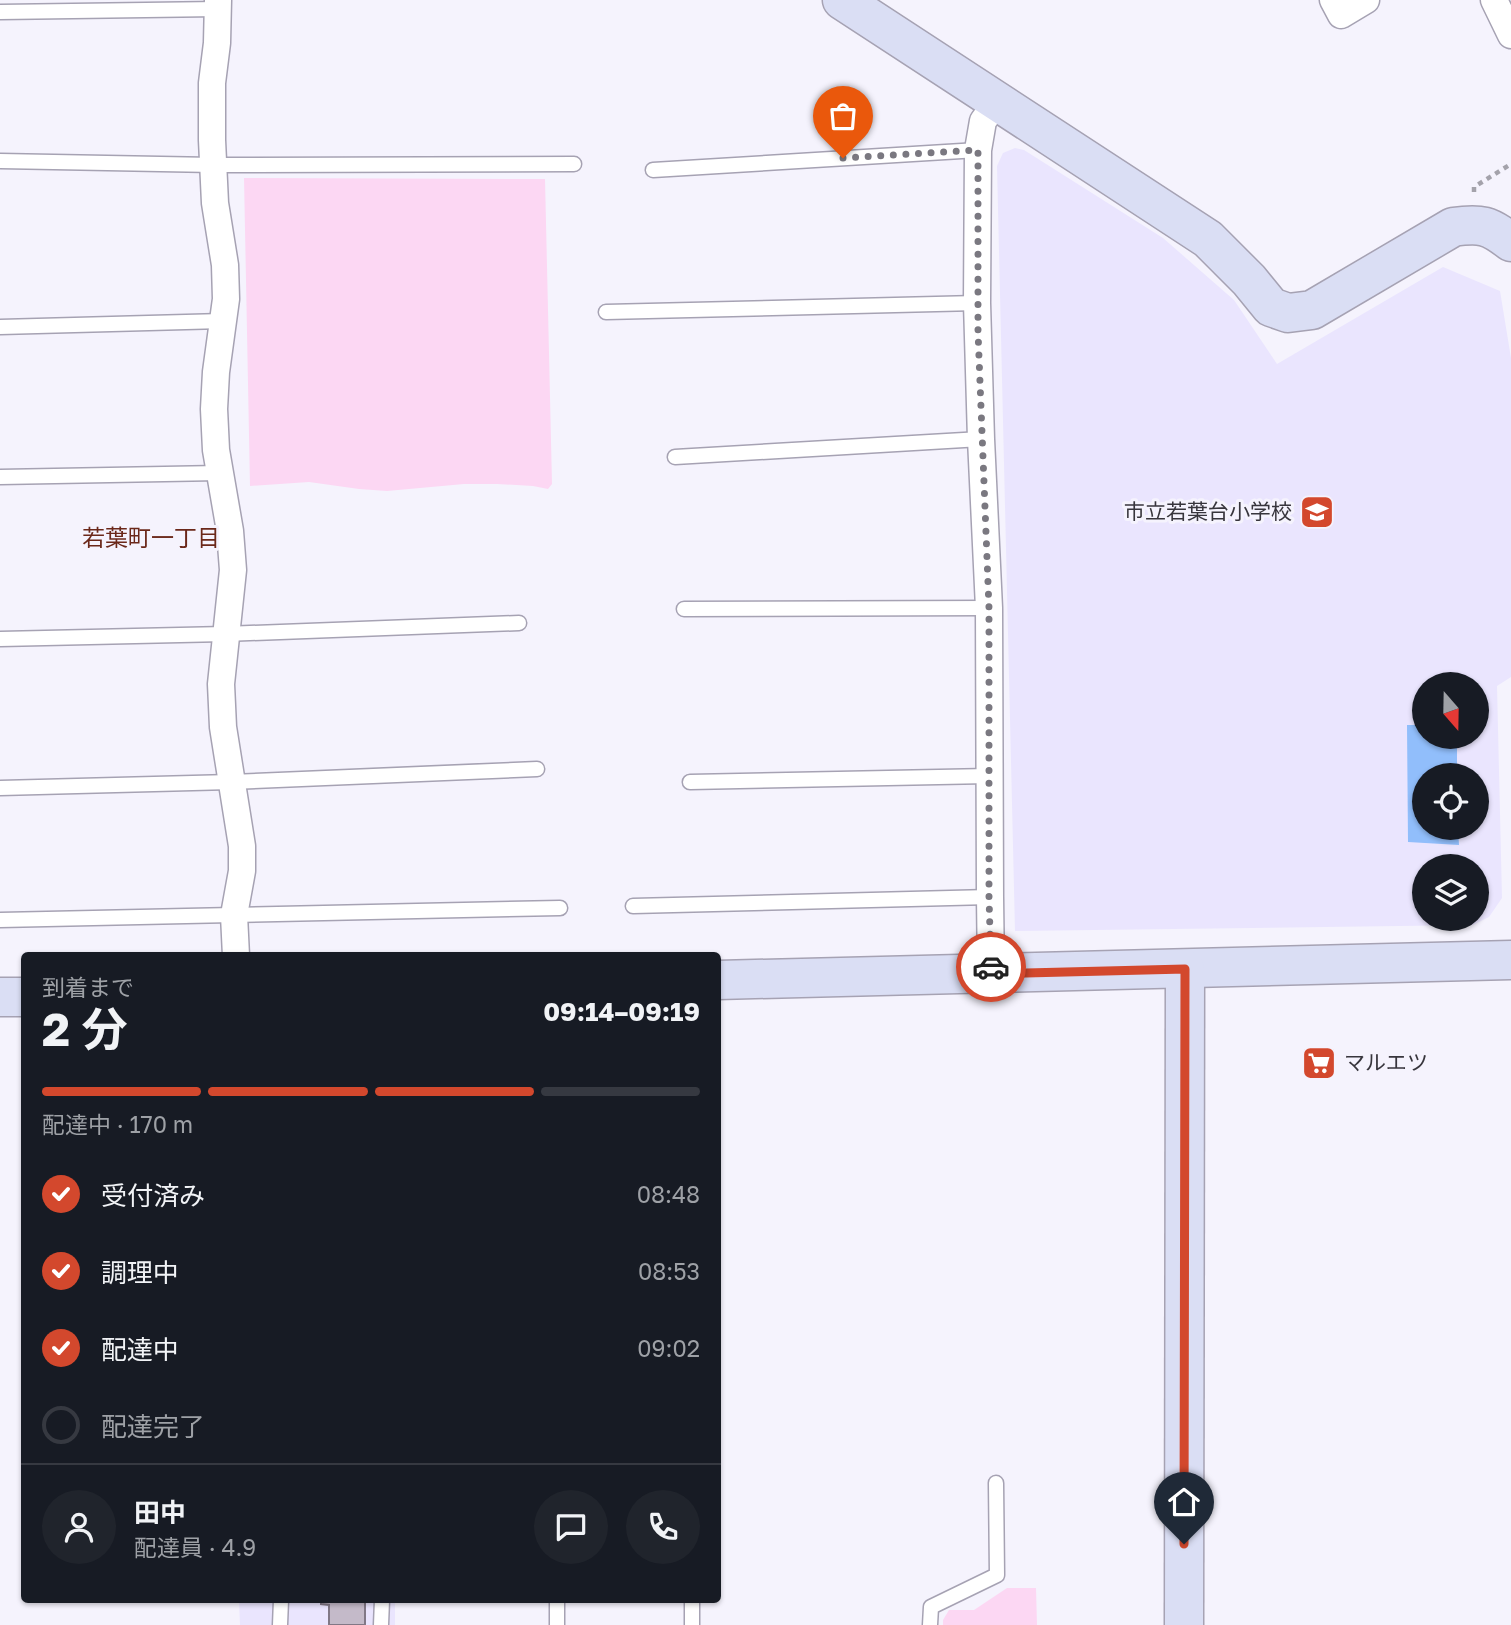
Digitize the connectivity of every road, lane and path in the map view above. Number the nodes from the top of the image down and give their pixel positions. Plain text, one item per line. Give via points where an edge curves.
1 (842, 0) edge
2 (1333, 0) edge
3 (1366, 0) edge
4 (1494, 0) edge
5 (218, 4) edge
6 (0, 12) edge
7 (1511, 35) edge
8 (997, 102) junction
9 (978, 150) junction
10 (0, 161) edge
11 (574, 164) dead end
12 (1511, 164) edge
13 (214, 165) junction
14 (653, 170) dead end
15 (1473, 194) dead end
16 (1511, 242) edge
17 (977, 303) junction
18 (606, 312) dead end
19 (223, 321) junction
20 (0, 327) edge
21 (981, 439) junction
22 (675, 457) dead end
23 (219, 473) junction
24 (0, 477) edge
25 (989, 608) junction
26 (684, 609) dead end
27 (519, 624) dead end
28 (225, 635) junction
29 (0, 639) edge
30 (537, 769) dead end
31 (989, 776) junction
32 (232, 782) junction
33 (690, 782) dead end
34 (0, 788) edge
35 (989, 897) junction
36 (633, 905) dead end
37 (560, 908) dead end
38 (234, 915) junction
39 (0, 920) edge
40 (236, 952) edge
41 (1511, 960) edge
42 (1185, 969) junction
43 (991, 974) junction
44 (721, 980) edge
45 (0, 997) edge
46 (21, 997) edge
47 (996, 1483) dead end
48 (281, 1603) edge
49 (382, 1603) edge
50 (557, 1603) edge
51 (692, 1603) edge
52 (280, 1625) edge
53 (381, 1625) edge
54 (557, 1625) edge
55 (692, 1625) edge
56 (930, 1625) edge
57 (1184, 1625) edge

1 - 8 street
2 - 3 street via 1340,15
4 - 7 street
5 - 6 lane
5 - 13 street via 212,103
8 - 9 street via 983,121
8 - 16 street via 1208,239 1271,307 1288,313 1312,310 1453,228 1490,227
9 - 14 lane
9 - 17 street
10 - 13 lane
11 - 13 lane
12 - 15 path via 1474,187
13 - 19 street via 225,265
17 - 18 lane
17 - 21 street
19 - 20 lane
19 - 23 street via 214,410
21 - 22 lane
21 - 25 street
23 - 24 lane
23 - 28 street via 233,570
25 - 26 lane
25 - 31 street
27 - 28 lane
28 - 29 lane
28 - 32 street via 222,717
30 - 32 lane
31 - 33 lane
31 - 35 street
32 - 34 lane
32 - 38 street via 242,846
35 - 36 lane
35 - 43 street
37 - 38 lane
38 - 39 lane
38 - 40 street
41 - 42 street
42 - 43 street
42 - 57 street
43 - 44 street
45 - 46 street
47 - 56 lane via 997,1575 931,1607
48 - 52 lane
49 - 53 lane
50 - 54 lane
51 - 55 lane

